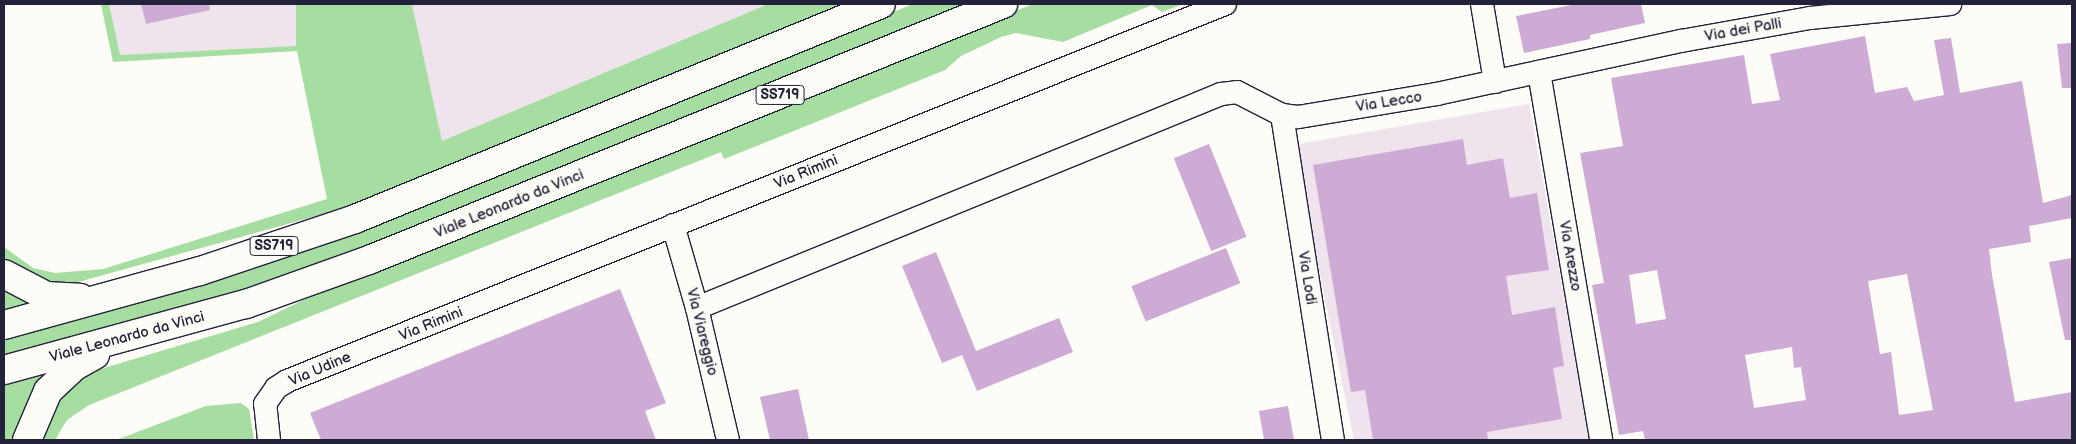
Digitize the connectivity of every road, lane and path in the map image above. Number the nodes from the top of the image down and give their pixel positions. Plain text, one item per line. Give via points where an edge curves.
1 (881, 4) edge
2 (1003, 4) edge
3 (1225, 4) edge
4 (1482, 4) edge
5 (1950, 4) edge
6 (1539, 72) junction
7 (1495, 82) junction
8 (1282, 116) junction
9 (673, 225) junction
10 (4, 274) edge
11 (118, 295) junction
12 (697, 308) junction
13 (4, 325) edge
14 (140, 335) junction
15 (388, 341) joint
16 (4, 370) edge
17 (27, 440) edge
18 (269, 440) edge
19 (728, 440) edge
20 (1333, 440) edge
21 (1602, 440) edge

1 - 11 highway, SS719 via 355,219
2 - 14 highway, Viale Leonardo da Vinci / SS719 via 369,260 246,304
3 - 9 street, Via Rimini
4 - 7 street
5 - 6 street, Via dei Palli via 1810,18 1681,41
6 - 7 street, Via dei Palli
6 - 21 street, Via Arezzo
7 - 8 street, Via Lecco via 1298,117
8 - 12 street via 1237,92 1221,94
8 - 20 street, Via Lodi
9 - 12 street, Via Viareggio
9 - 15 street, Via Rimini
10 - 11 highway via 46,296
11 - 13 highway, SS719
12 - 19 street, Via Viareggio
14 - 16 highway, Viale Leonardo da Vinci / SS719
14 - 17 highway via 92,356 59,379 39,405
15 - 18 street, Via Udine via 276,388 265,404

